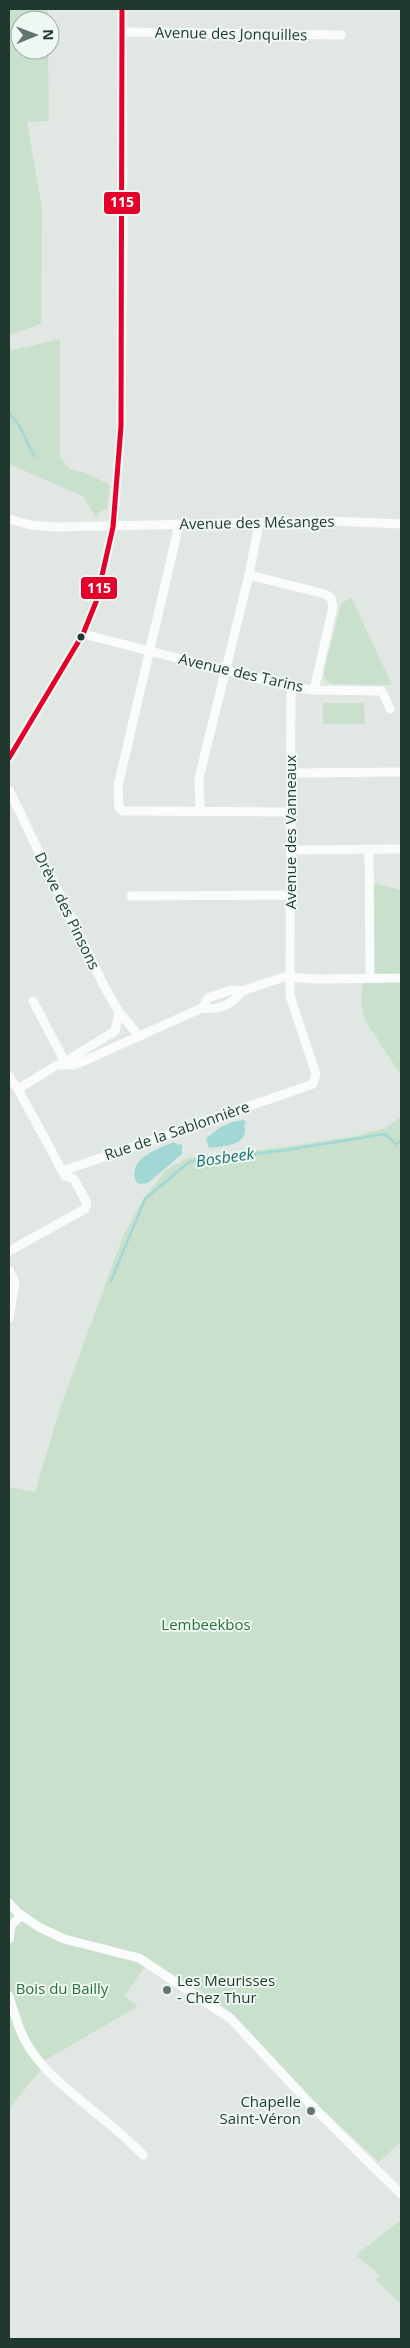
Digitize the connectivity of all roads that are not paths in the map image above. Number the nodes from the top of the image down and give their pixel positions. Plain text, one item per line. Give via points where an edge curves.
1 (122, 9) edge
2 (122, 32) junction
3 (341, 35) dead end
4 (9, 519) edge
5 (259, 523) junction
6 (401, 524) edge
7 (179, 525) junction
8 (113, 527) junction
9 (249, 575) junction
10 (83, 634) junction
11 (150, 652) junction
12 (225, 669) junction
13 (291, 687) junction
14 (314, 690) junction
15 (390, 709) dead end
16 (9, 758) edge
17 (401, 772) edge
18 (291, 773) junction
19 (9, 790) edge
20 (13, 811) edge
21 (200, 812) junction
22 (291, 812) junction
23 (401, 849) edge
24 (290, 850) junction
25 (369, 850) junction
26 (290, 895) junction
27 (131, 896) dead end
28 (290, 976) junction
29 (370, 978) junction
30 (401, 978) edge
31 (34, 1001) dead end
32 (119, 1012) junction
33 (115, 1031) junction
34 (139, 1036) junction
35 (122, 1044) junction
36 (66, 1064) junction
37 (9, 1076) edge
38 (18, 1089) junction
39 (63, 1171) junction
40 (9, 1251) edge
41 (9, 1270) edge
42 (9, 1318) edge
43 (9, 1903) edge
44 (22, 1915) junction
45 (9, 1939) edge
46 (9, 1996) edge
47 (143, 2155) dead end
48 (401, 2194) edge

1 - 2 street
2 - 3 street, Avenue des Jonquilles
2 - 8 street via 121,426
4 - 8 street, Avenue des Mésanges via 30,525
5 - 6 street, Avenue des Mésanges via 331,521
5 - 7 street, Avenue des Mésanges
5 - 9 street
7 - 8 street, Avenue des Mésanges
7 - 11 street
8 - 10 street via 96,602
9 - 12 street
9 - 14 street via 332,598 333,607
10 - 11 street, Avenue des Tarins
10 - 16 street
11 - 12 street, Avenue des Tarins
11 - 21 street via 118,786 119,808 123,811
12 - 13 street, Avenue des Tarins
12 - 21 street via 199,778
13 - 14 street, Avenue des Tarins
13 - 18 street, Avenue des Vanneaux
14 - 15 street, Avenue des Tarins via 382,691
17 - 18 street
18 - 22 street, Avenue des Vanneaux
19 - 20 street, Drève des Pinsons
20 - 32 street, Drève des Pinsons
21 - 22 street
22 - 24 street, Avenue des Vanneaux
23 - 25 street
24 - 25 street
24 - 26 street, Avenue des Vanneaux
25 - 29 street
26 - 27 street
26 - 28 street, Avenue des Vanneaux
28 - 29 street
28 - 34 street via 242,992 235,1001 212,1010 202,1008
28 - 39 street, Rue de la Sablonnière via 291,1002 316,1074 313,1084
29 - 30 street
31 - 36 street
32 - 33 street
32 - 34 street, Drève des Pinsons
33 - 35 street
33 - 36 street
34 - 35 street
35 - 36 street via 75,1065
36 - 38 street via 57,1065
37 - 38 street
38 - 39 street
39 - 40 street via 65,1176 74,1179 87,1203 85,1209
41 - 42 street via 15,1283
43 - 44 street
44 - 45 street via 11,1925
44 - 48 street via 39,1928 64,1939 130,1955 231,2019 311,2105
46 - 47 street via 32,2053

